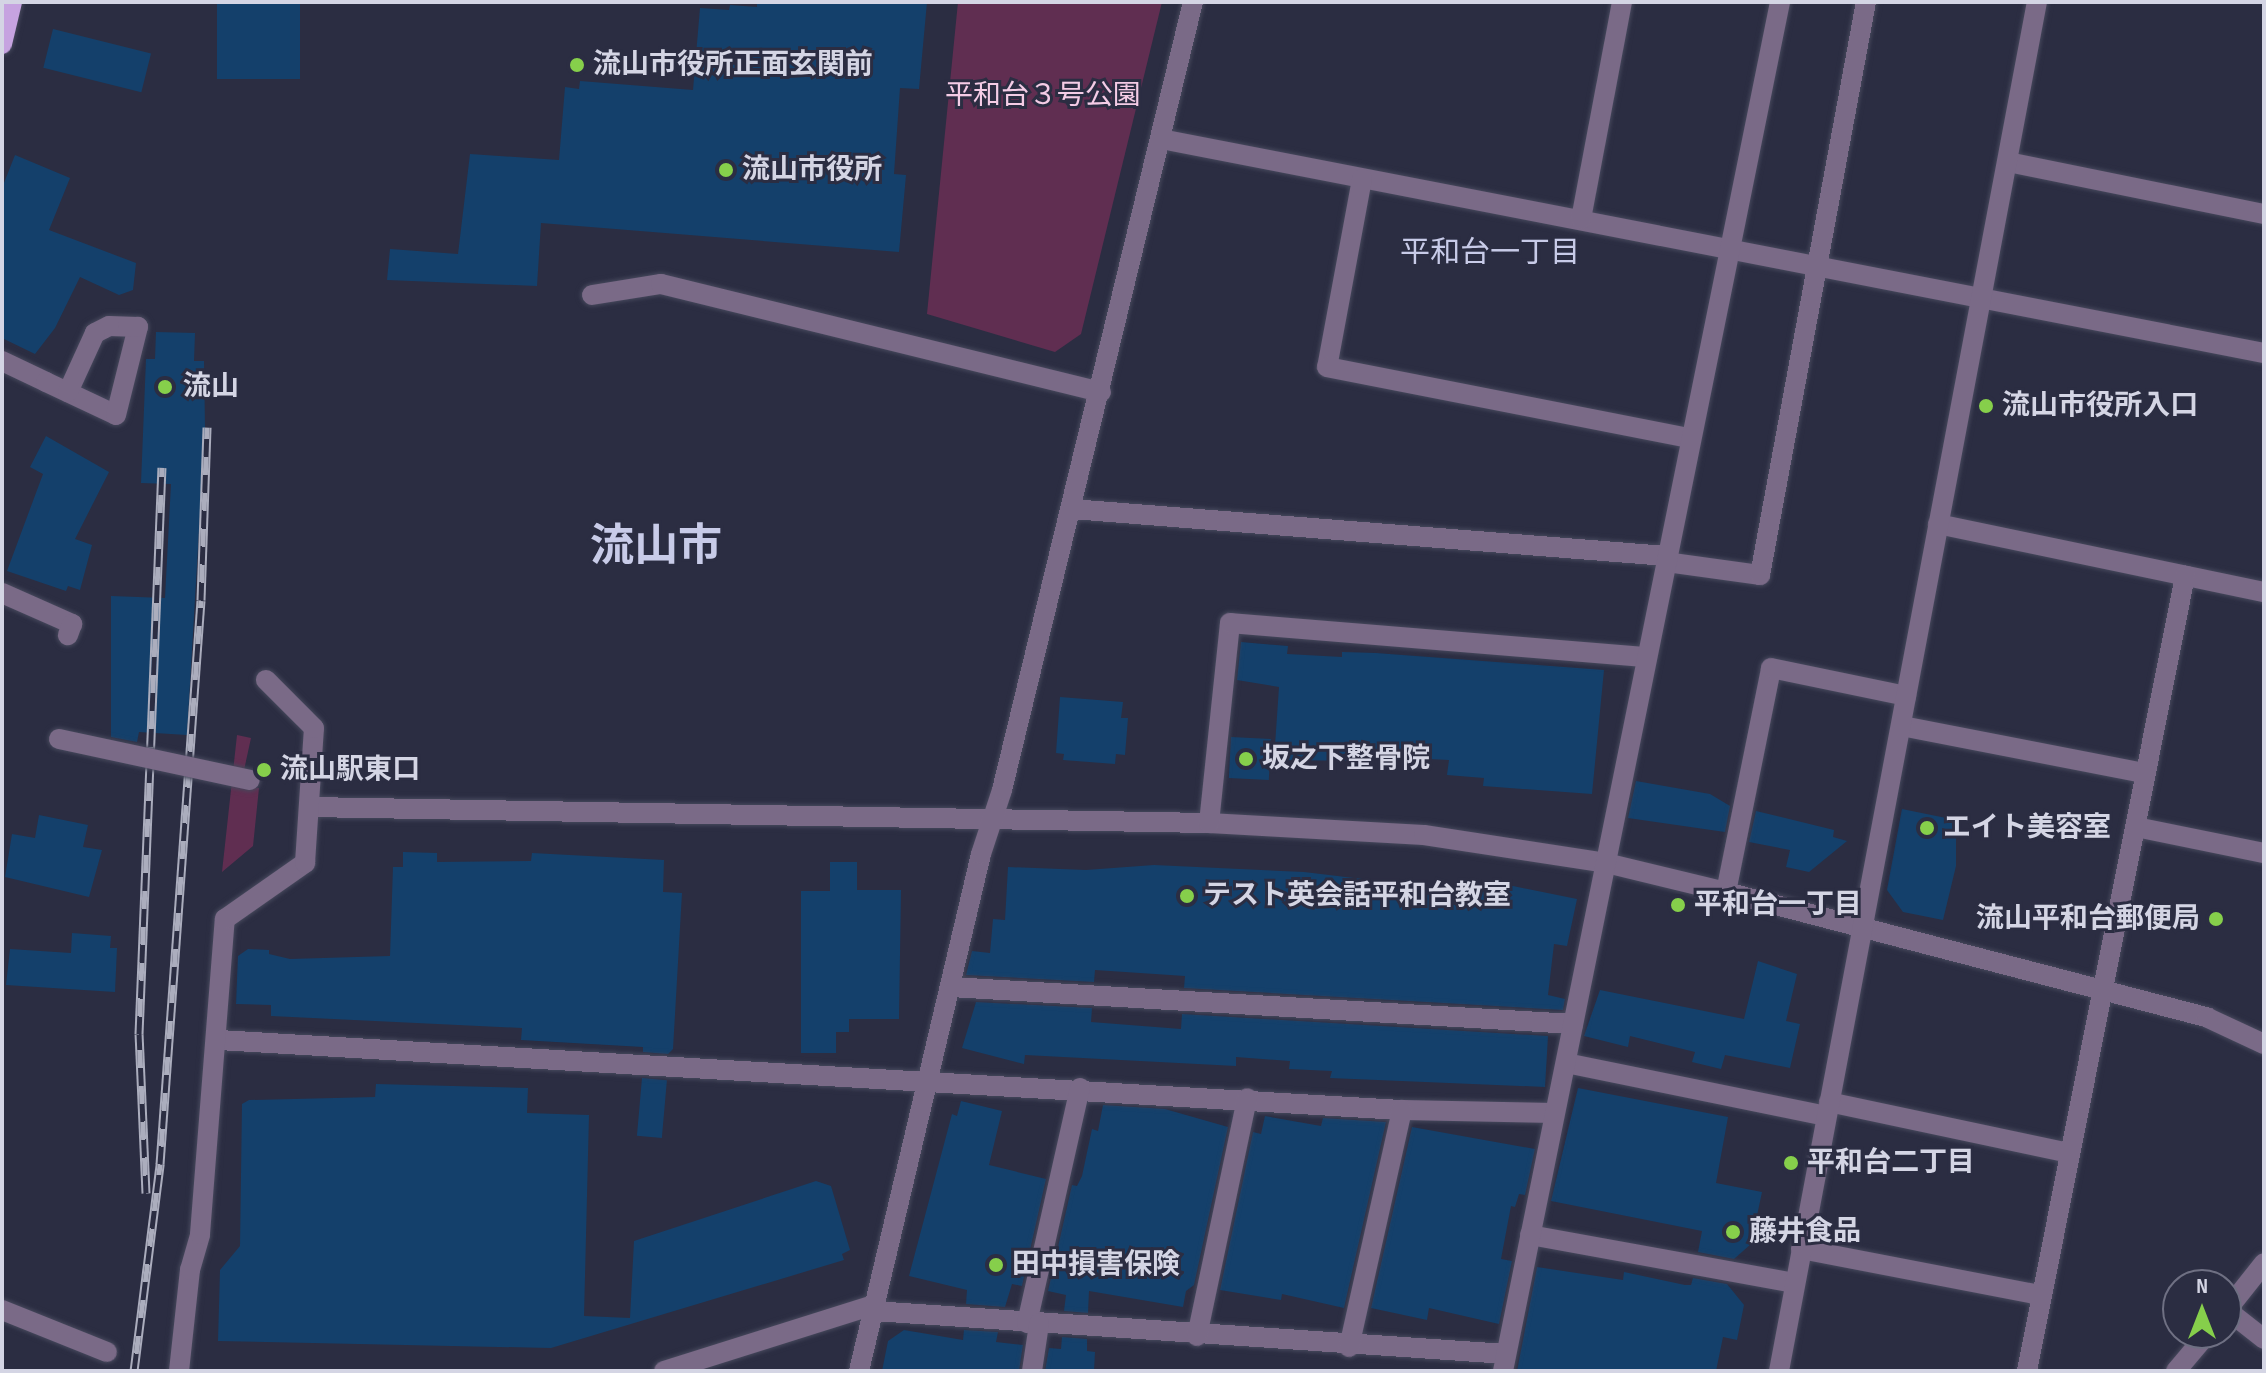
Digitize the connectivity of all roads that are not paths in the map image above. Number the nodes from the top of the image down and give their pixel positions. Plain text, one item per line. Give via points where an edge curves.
1 (12, 2) edge
2 (1193, 2) edge
3 (1622, 2) edge
4 (1780, 2) edge
5 (1866, 2) edge
6 (2037, 2) edge
7 (2, 44) edge
8 (1161, 139) junction
9 (2008, 162) junction
10 (1362, 179) junction
11 (2264, 214) edge
12 (1581, 219) junction
13 (1729, 248) junction
14 (1819, 265) junction
15 (592, 295) dead end
16 (1983, 295) junction
17 (2264, 353) edge
18 (2, 361) edge
19 (68, 392) junction
20 (1101, 392) junction
21 (1689, 438) junction
22 (1072, 509) junction
23 (1938, 524) junction
24 (1666, 559) junction
25 (2185, 576) junction
26 (2264, 592) edge
27 (2, 593) edge
28 (70, 630) dead end
29 (1647, 657) junction
30 (266, 680) dead end
31 (1906, 696) junction
32 (1902, 726) junction
33 (59, 739) dead end
34 (2143, 773) junction
35 (250, 780) dead end
36 (309, 807) junction
37 (992, 818) junction
38 (1209, 823) junction
39 (2136, 827) junction
40 (2264, 853) edge
41 (1606, 863) junction
42 (1726, 892) junction
43 (1862, 928) junction
44 (951, 987) junction
45 (2102, 991) junction
46 (1573, 1024) junction
47 (219, 1040) junction
48 (2264, 1044) edge
49 (1566, 1063) junction
50 (930, 1079) junction
51 (1080, 1088) junction
52 (1247, 1098) junction
53 (1828, 1109) junction
54 (1402, 1110) junction
55 (1554, 1113) junction
56 (2068, 1153) junction
57 (1530, 1235) junction
58 (1801, 1249) junction
59 (2264, 1263) edge
60 (1794, 1283) junction
61 (2242, 1290) edge
62 (2041, 1295) junction
63 (875, 1308) junction
64 (2, 1310) edge
65 (2242, 1322) edge
66 (1033, 1324) junction
67 (1197, 1336) junction
68 (2264, 1339) edge
69 (1349, 1347) junction
70 (2195, 1349) edge
71 (107, 1352) dead end
72 (1504, 1363) edge
73 (179, 1371) edge
74 (664, 1371) edge
75 (859, 1371) edge
76 (1032, 1371) edge
77 (1779, 1371) edge
78 (2027, 1371) edge
79 (2176, 1371) edge

1 - 7 main road
2 - 8 street
3 - 12 street
4 - 13 street
5 - 14 street
6 - 9 street
8 - 10 street
8 - 20 street
9 - 11 street
9 - 16 street
10 - 12 street
10 - 21 street via 1327,367
12 - 13 street
13 - 14 street
13 - 21 street
14 - 16 street
14 - 24 street via 1760,575
15 - 20 street via 661,284
16 - 17 street
16 - 23 street
18 - 19 street
19 - 19 street via 95,333 109,326 138,327 116,415
20 - 22 street
21 - 24 street
22 - 24 street
22 - 37 street
23 - 25 street
23 - 31 street
24 - 29 street
25 - 26 street
25 - 34 street
27 - 28 street
29 - 38 street via 1230,623
29 - 41 street
30 - 36 street via 314,728
31 - 32 street
31 - 42 street via 1771,668
32 - 34 street
32 - 43 street
33 - 35 street, bridge
34 - 39 street
36 - 37 street
36 - 47 street via 305,863 225,919
37 - 38 street
37 - 44 street
38 - 41 street via 1424,835
39 - 40 street
39 - 45 street
41 - 42 street
41 - 46 street
42 - 43 street
43 - 45 street
43 - 53 street
44 - 46 street
44 - 50 street
45 - 48 street via 2208,1018
45 - 56 street
46 - 49 street
47 - 50 street
47 - 73 street via 200,1234 190,1270
49 - 53 street
49 - 55 street
50 - 51 street
50 - 63 street
51 - 52 street
51 - 66 street
52 - 54 street
52 - 67 street
53 - 56 street
53 - 58 street
54 - 55 street
54 - 69 street
55 - 57 street
56 - 62 street
57 - 60 street
57 - 72 street
58 - 60 street
58 - 62 street
59 - 61 street
60 - 77 street
62 - 78 street
63 - 66 street
63 - 74 street
63 - 75 street
64 - 71 street
65 - 68 street
66 - 67 street
66 - 76 street
67 - 69 street
69 - 72 street
70 - 79 street

